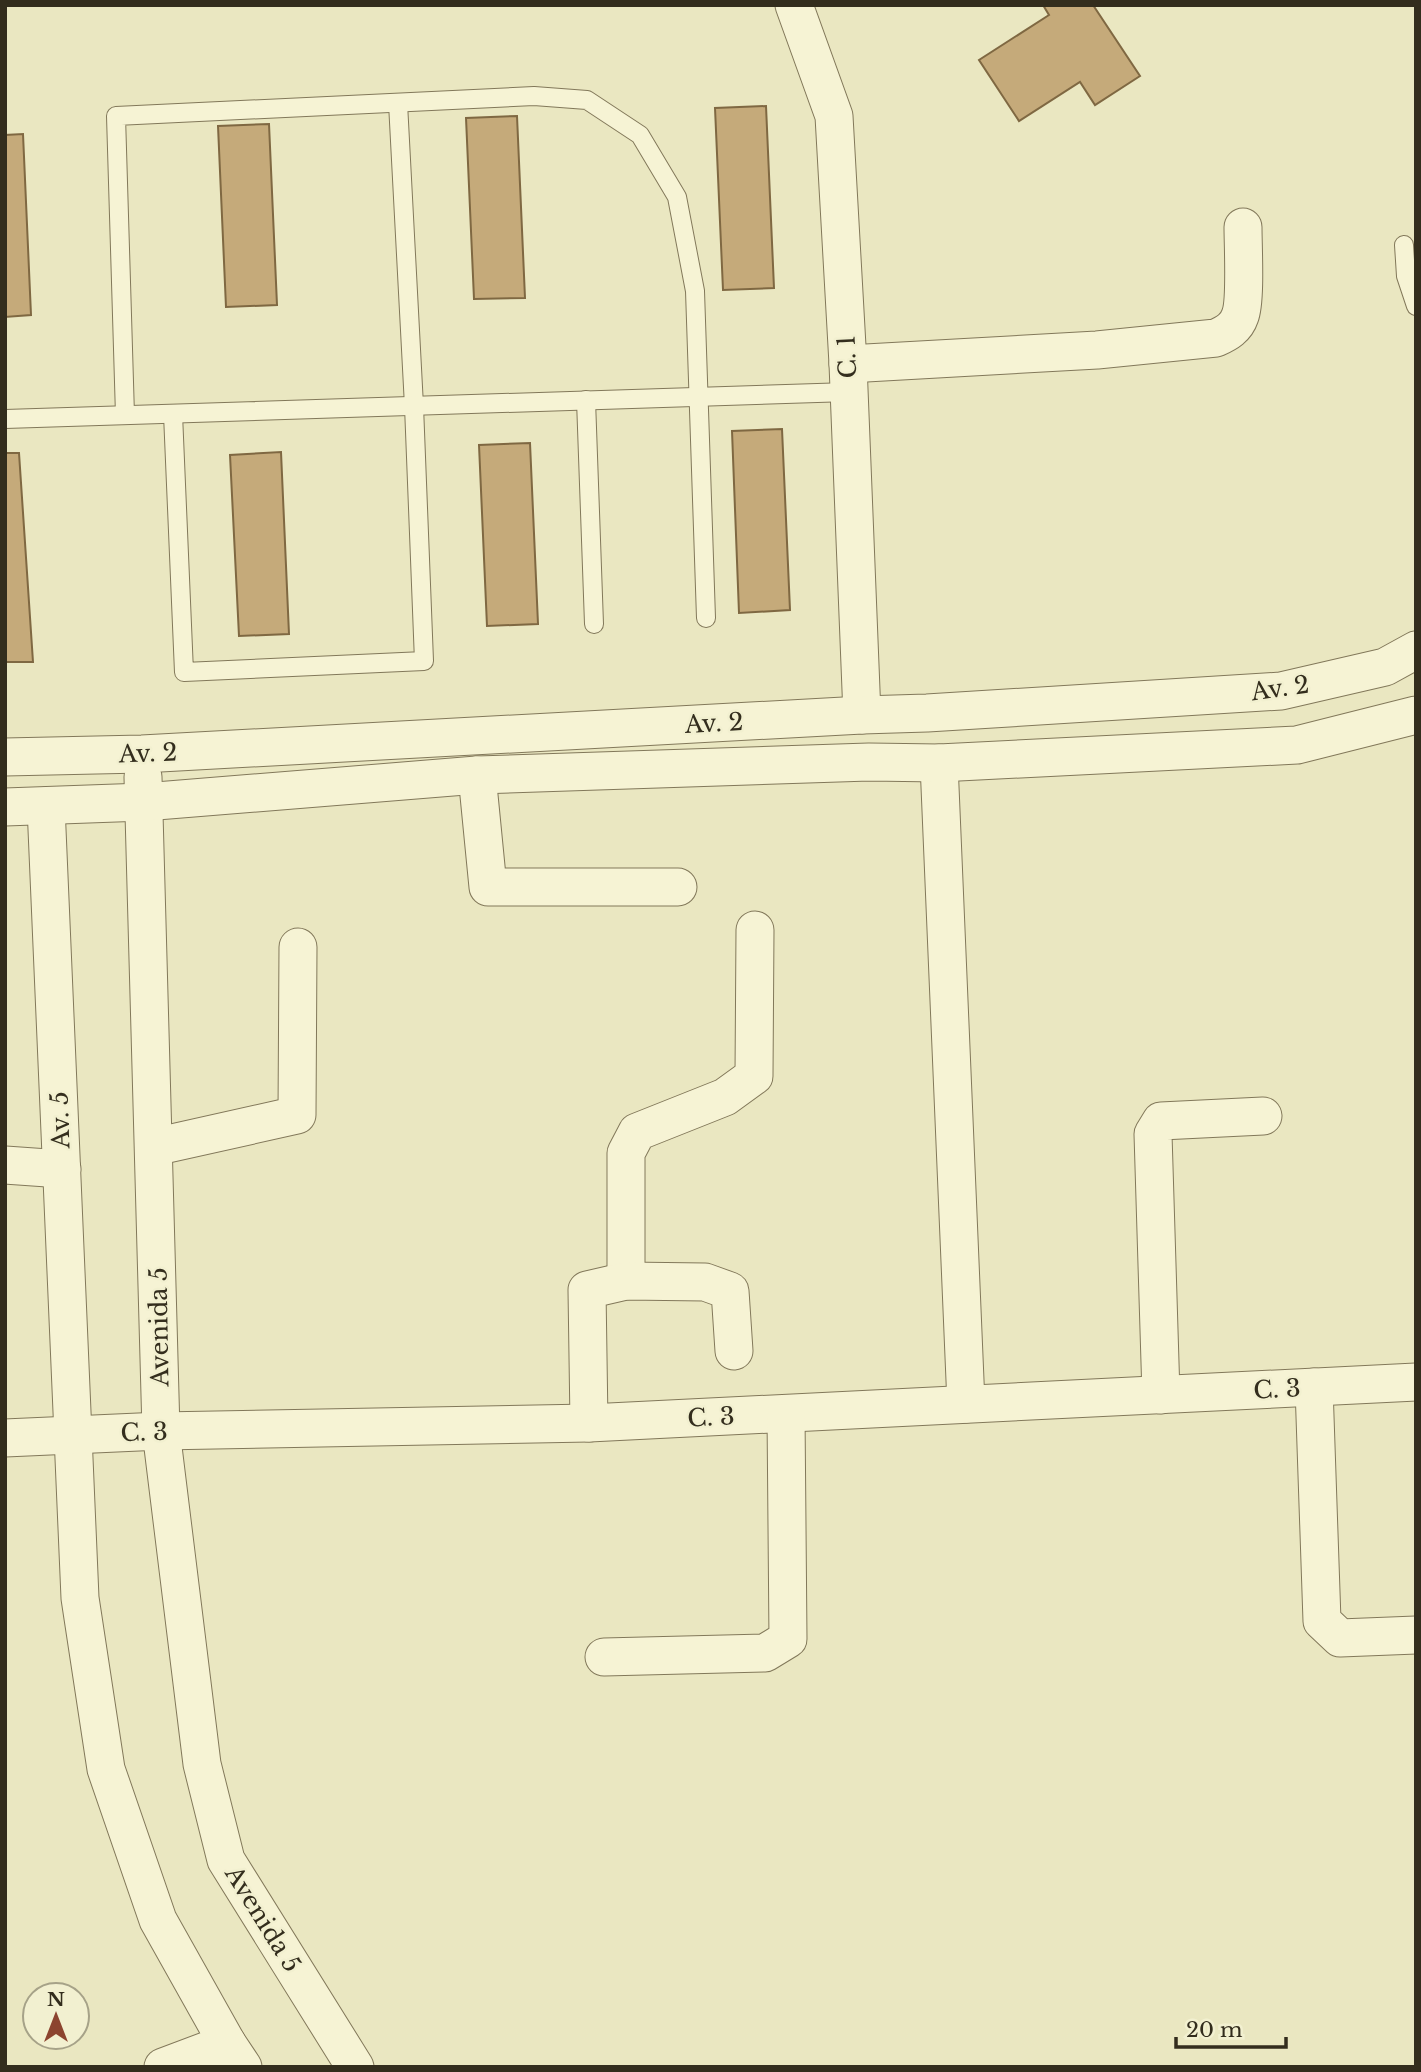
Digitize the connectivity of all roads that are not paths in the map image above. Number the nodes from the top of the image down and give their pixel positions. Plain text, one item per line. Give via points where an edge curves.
1 (794, 5) edge
2 (398, 103) junction
3 (1242, 227) dead end
4 (1404, 245) dead end
5 (1416, 306) edge
6 (848, 378) junction
7 (699, 396) junction
8 (586, 400) junction
9 (414, 406) junction
10 (173, 414) junction
11 (125, 415) junction
12 (5, 419) edge
13 (706, 618) dead end
14 (594, 624) dead end
15 (1416, 650) edge
16 (862, 715) junction
17 (1416, 715) edge
18 (142, 754) junction
19 (5, 757) edge
20 (939, 763) junction
21 (477, 775) junction
22 (144, 802) junction
23 (46, 806) junction
24 (5, 807) edge
25 (678, 887) dead end
26 (755, 930) dead end
27 (298, 947) dead end
28 (1263, 1116) dead end
29 (154, 1147) junction
30 (5, 1165) edge
31 (62, 1169) junction
32 (626, 1281) junction
33 (734, 1351) dead end
34 (1416, 1382) edge
35 (1314, 1387) junction
36 (1161, 1395) junction
37 (966, 1404) junction
38 (786, 1414) junction
39 (589, 1423) junction
40 (161, 1431) junction
41 (74, 1434) junction
42 (5, 1438) edge
43 (1416, 1635) edge
44 (604, 1657) dead end
45 (235, 2055) edge
46 (163, 2067) edge
47 (355, 2067) edge

1 - 6 street, C. 1 via 834,116
2 - 7 lane via 534,96 587,100 640,135 677,197 695,291
2 - 9 lane
2 - 11 lane via 116,116
3 - 6 street via 1242,310 1234,327 1216,338
4 - 5 lane via 1406,276
6 - 7 lane
6 - 16 street, C. 1
7 - 8 lane
7 - 13 lane
8 - 9 lane
8 - 14 lane
9 - 10 lane
9 - 10 lane via 424,661 184,672
10 - 11 lane
11 - 12 lane
15 - 16 street, Av. 2 via 1385,667 1282,691
16 - 18 street, Av. 2
17 - 20 street, Av. 2 via 1297,745
18 - 19 street, Av. 2
18 - 22 street, Avenida 5
20 - 21 street, Av. 2
20 - 37 street
21 - 22 street, Av. 2
21 - 25 street via 488,887
22 - 23 street, Av. 2
22 - 29 street, Avenida 5
23 - 24 street, Av. 2
23 - 31 street, Av. 5
26 - 32 street via 754,1076 725,1097 637,1132 626,1153
27 - 29 street via 297,1115
28 - 36 street via 1161,1121 1153,1133
29 - 40 street, Avenida 5
30 - 31 street
31 - 41 street, Av. 5
32 - 33 street via 705,1282 730,1291
32 - 39 street via 587,1290
34 - 35 street, C. 3
35 - 36 street, C. 3
35 - 43 street via 1322,1621 1340,1638
36 - 37 street, C. 3
37 - 38 street, C. 3
38 - 39 street, C. 3
38 - 44 street via 788,1639 765,1653
39 - 40 street, C. 3
40 - 41 street, C. 3
40 - 47 street, Avenida 5 via 202,1764 226,1860
41 - 42 street, C. 3
41 - 45 street via 80,1598 106,1769 158,1920
45 - 46 street

